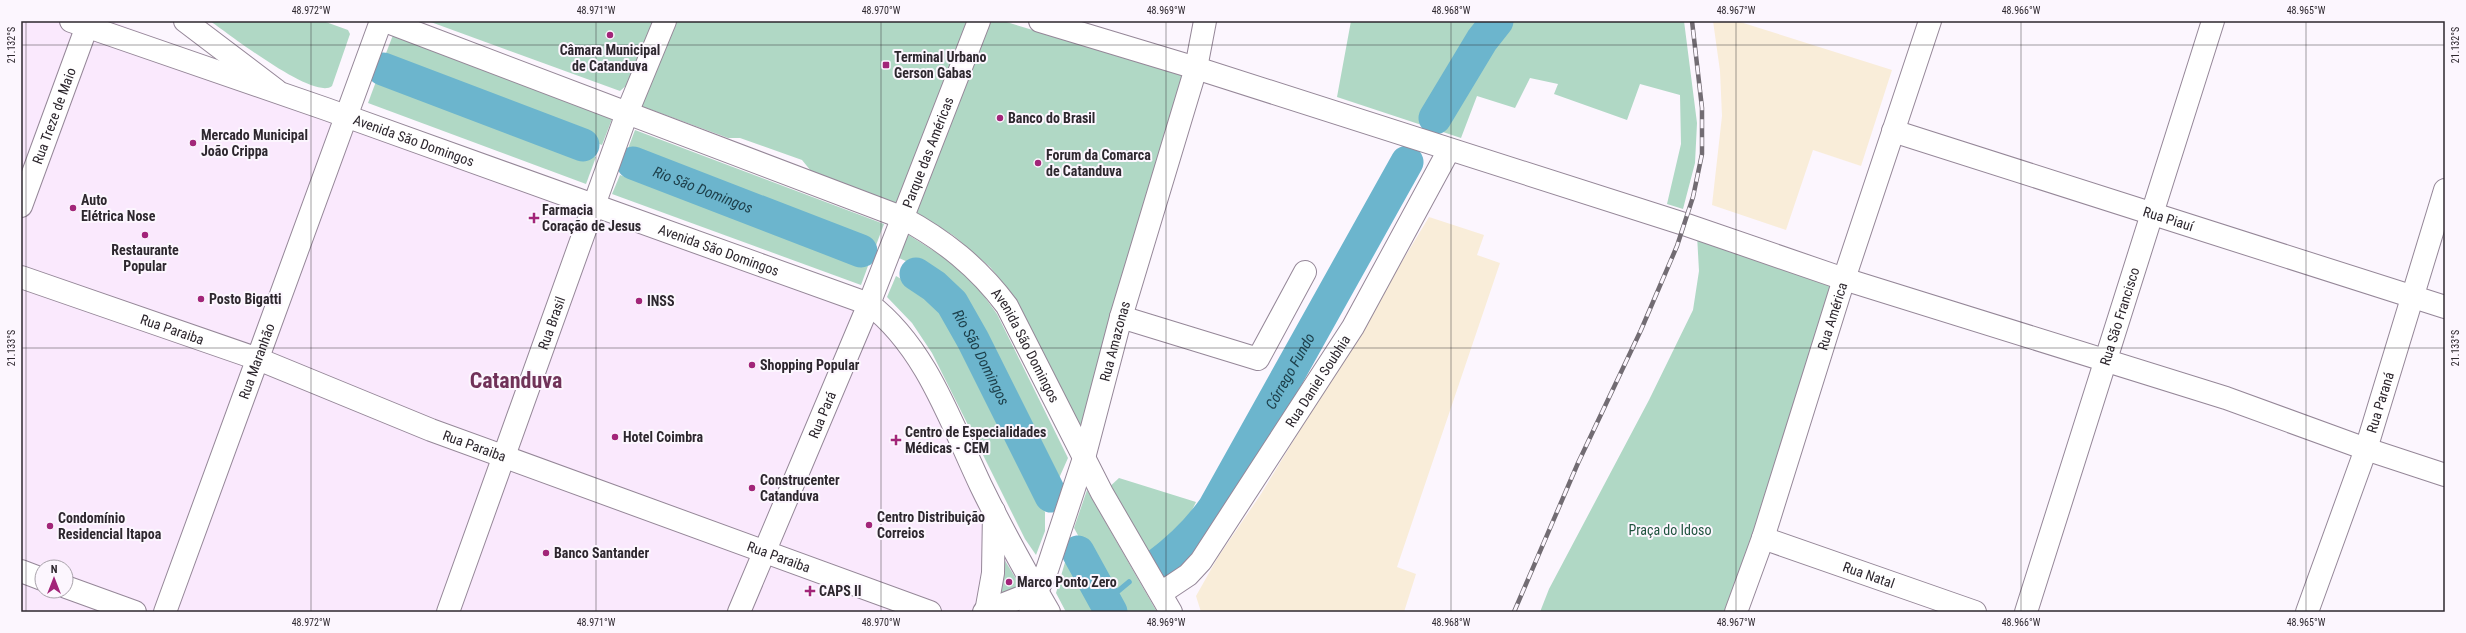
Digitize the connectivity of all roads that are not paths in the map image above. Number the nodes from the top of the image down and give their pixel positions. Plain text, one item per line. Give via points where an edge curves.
1 (184, 21) edge
2 (381, 21) edge
3 (385, 21) edge
4 (665, 21) edge
5 (979, 21) edge
6 (1040, 21) edge
7 (1205, 21) edge
8 (1930, 21) edge
9 (2213, 21) edge
10 (79, 24) edge
11 (1196, 68) junction
12 (283, 94) junction
13 (347, 117) junction
14 (625, 119) junction
15 (1892, 131) junction
16 (1449, 150) junction
17 (2445, 190) edge
18 (596, 200) junction
19 (21, 206) edge
20 (2152, 215) junction
21 (899, 223) junction
22 (1305, 272) dead end
23 (21, 277) edge
24 (1844, 279) junction
25 (2412, 297) junction
26 (871, 298) junction
27 (2445, 307) edge
28 (1121, 317) junction
29 (258, 359) junction
30 (2104, 362) junction
31 (2366, 450) junction
32 (505, 456) junction
33 (1084, 458) junction
34 (2445, 475) edge
35 (994, 511) junction
36 (1763, 538) junction
37 (764, 550) junction
38 (21, 571) edge
39 (34, 576) edge
40 (1156, 585) junction
41 (74, 590) edge
42 (1037, 591) junction
43 (920, 608) edge
44 (135, 612) edge
45 (165, 612) edge
46 (448, 612) edge
47 (739, 612) edge
48 (945, 612) edge
49 (985, 612) edge
50 (1030, 612) edge
51 (1049, 612) edge
52 (1171, 612) edge
53 (1736, 612) edge
54 (1974, 612) edge
55 (2026, 612) edge
56 (2307, 612) edge

1 - 12 street
2 - 13 street, Rua Maranhão
3 - 14 street, Avenida São Domingos
4 - 14 street
5 - 21 street, Parque das Américas
6 - 11 street
7 - 11 street, Rua Amazonas
8 - 15 street, Rua América
9 - 20 street, Rua São Francisco
10 - 12 street, Avenida São Domingos
10 - 19 street, Rua Treze de Maio
11 - 16 street
11 - 28 street, Rua Amazonas
12 - 13 street, Avenida São Domingos
13 - 18 street, Avenida São Domingos
13 - 29 street, Rua Maranhão
14 - 18 street, Rua Brasil
14 - 21 street, Avenida São Domingos
15 - 20 street, Rua Piauí
15 - 24 street, Rua América
16 - 24 street via 1684,224
16 - 40 street, Rua Daniel Soubhia via 1353,327 1201,561 1188,575
17 - 25 street, Rua Paraná
18 - 26 street, Avenida São Domingos
18 - 32 street, Rua Brasil
20 - 25 street, Rua Piauí
20 - 30 street, Rua São Francisco
21 - 26 street, Rua Pará
21 - 33 street, Avenida São Domingos via 952,247 991,285 1007,306
22 - 28 street via 1258,359
23 - 29 street, Rua Paraiba
24 - 30 street
24 - 36 street, Rua América
25 - 27 street, Rua Piauí
25 - 31 street, Rua Paraná
26 - 35 street, Avenida São Domingos via 895,326 925,370
26 - 37 street, Rua Pará
28 - 33 street, Rua Amazonas
29 - 32 street, Rua Paraiba via 431,430
29 - 45 street, Rua Maranhão
30 - 31 street via 2226,398
30 - 55 street, Rua São Francisco
31 - 34 street
31 - 56 street, Rua Paraná
32 - 37 street, Rua Paraiba
32 - 46 street, Rua Brasil
33 - 40 street, Avenida São Domingos
33 - 42 street, Rua Amazonas via 1048,570
35 - 42 street, Avenida São Domingos
35 - 49 street via 993,573
36 - 53 street, Rua América
36 - 54 street, Rua Natal
37 - 43 street, Rua Paraiba
37 - 47 street, Rua Pará
38 - 39 street
40 - 52 street, Avenida São Domingos
41 - 44 street
42 - 49 street
42 - 50 street, Rua Amazonas
42 - 51 street, Avenida São Domingos
43 - 48 street, Rua Paraiba

